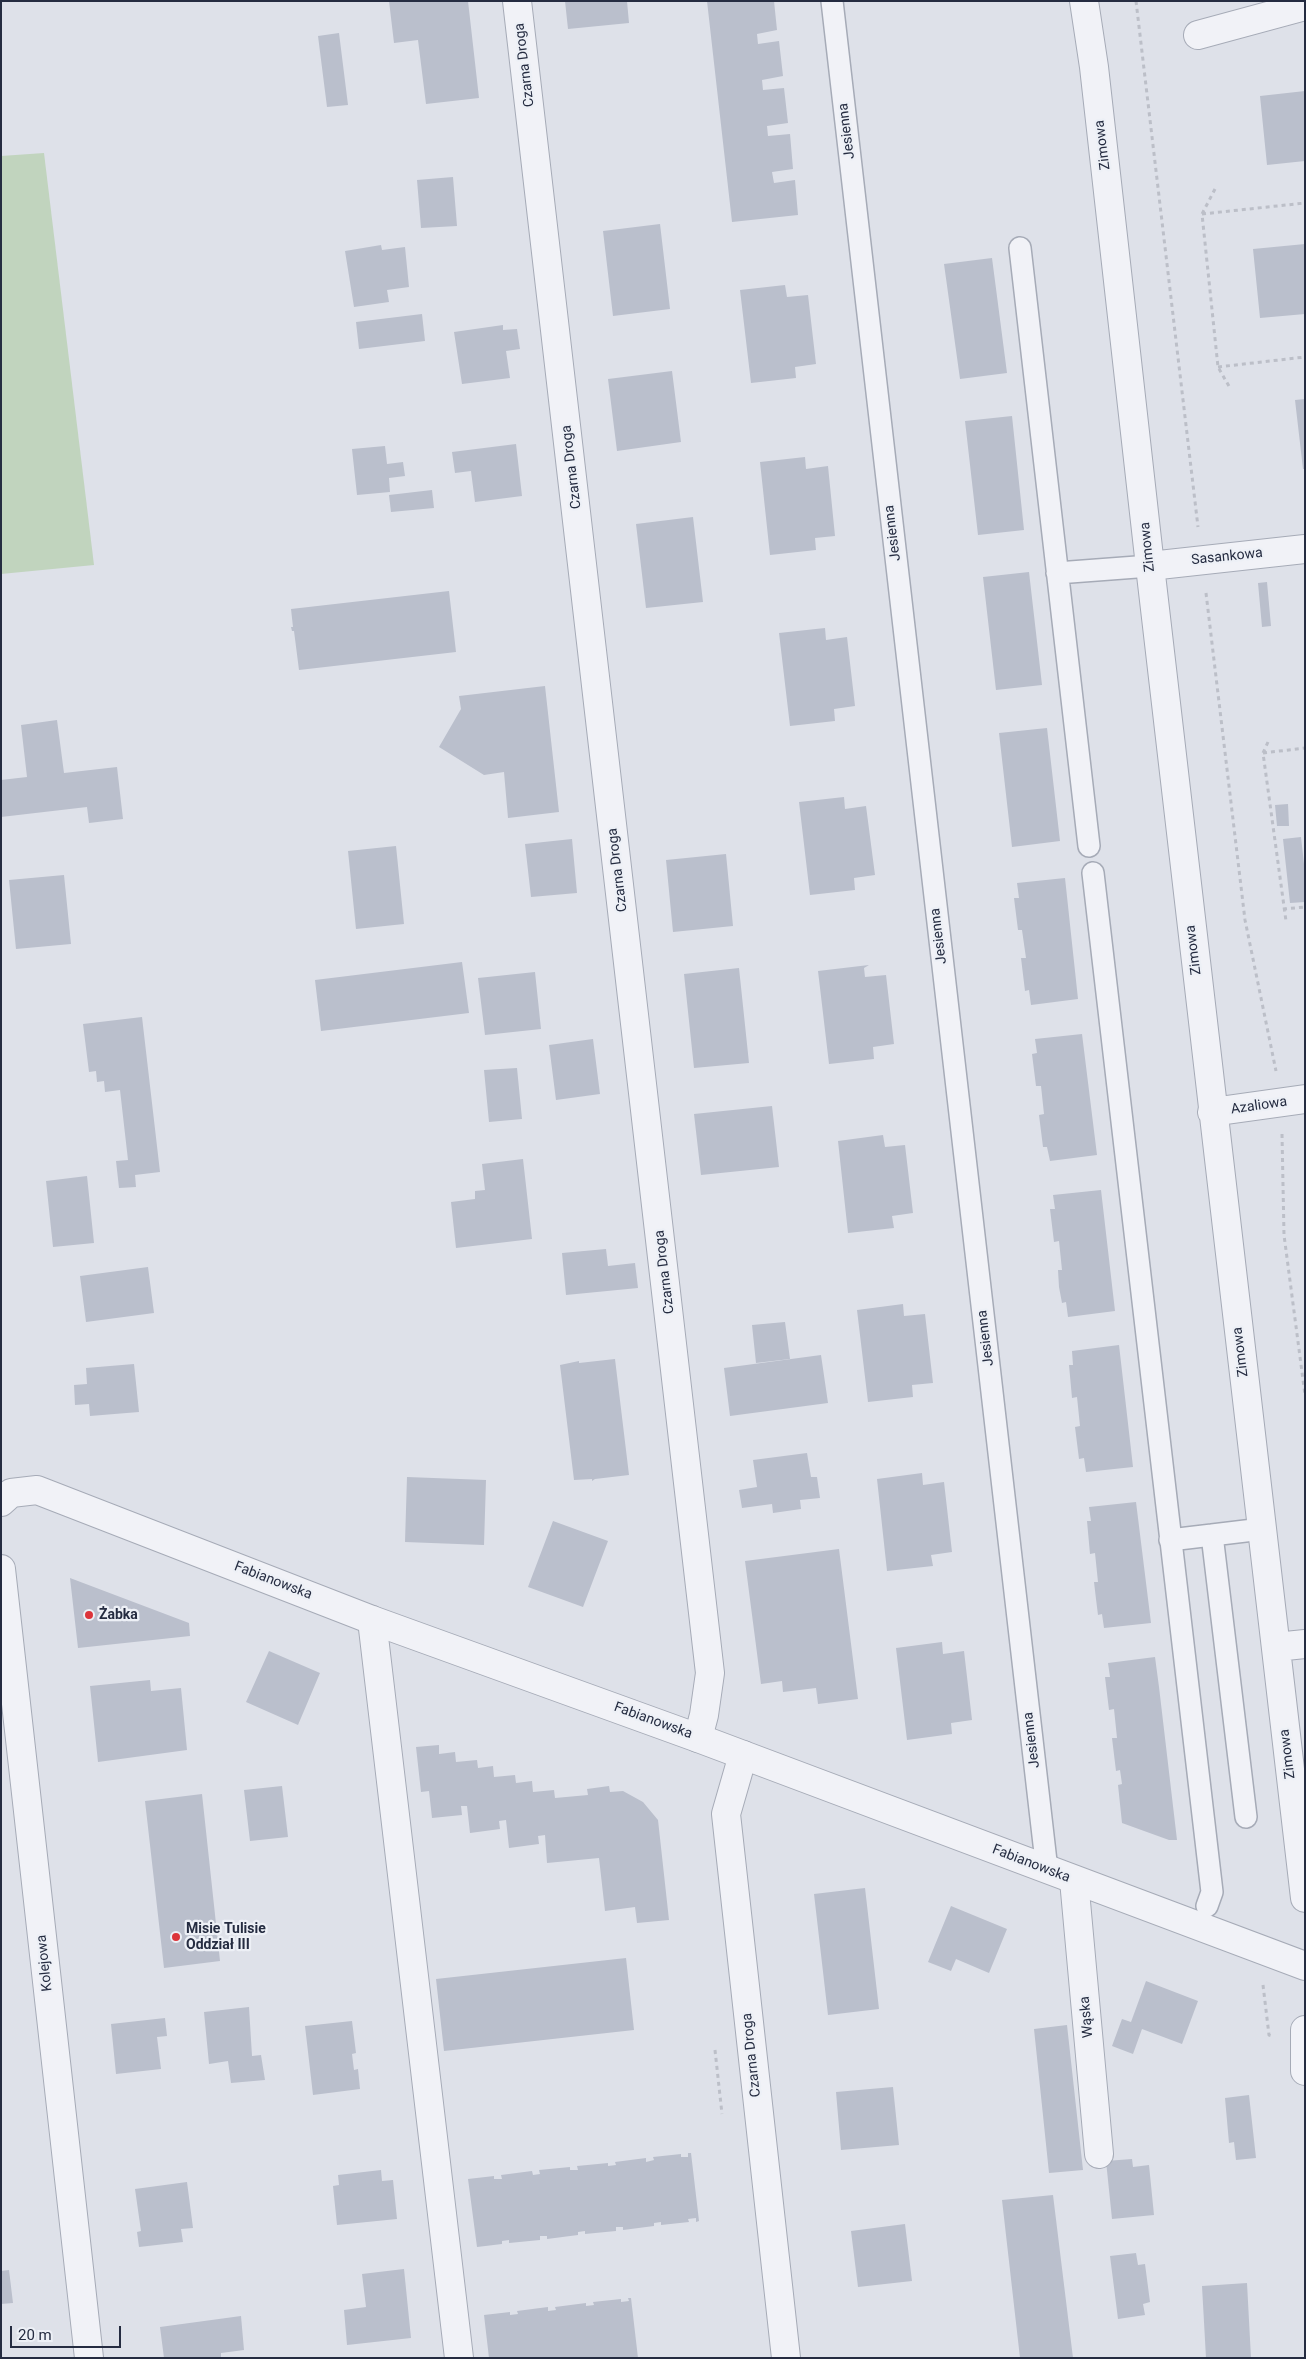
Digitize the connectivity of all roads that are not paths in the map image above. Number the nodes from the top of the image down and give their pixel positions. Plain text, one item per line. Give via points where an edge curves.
1 (517, 1) edge
2 (832, 1) edge
3 (1084, 1) edge
4 (1305, 6) edge
5 (1198, 35) dead end
6 (1020, 248) dead end
7 (1305, 548) edge
8 (1150, 566) junction
9 (1057, 573) junction
10 (1089, 846) dead end
11 (1093, 873) dead end
12 (1292, 1101) edge
13 (1212, 1112) junction
14 (1, 1502) edge
15 (1262, 1529) junction
16 (1212, 1535) junction
17 (1170, 1540) junction
18 (1, 1569) edge
19 (372, 1620) junction
20 (1305, 1644) edge
21 (1276, 1647) junction
22 (698, 1738) junction
23 (743, 1755) junction
24 (1246, 1817) dead end
25 (1047, 1870) junction
26 (1074, 1880) junction
27 (1305, 1898) edge
28 (1207, 1906) dead end
29 (1305, 1966) edge
30 (1305, 2030) edge
31 (1305, 2072) edge
32 (1099, 2154) dead end
33 (89, 2358) edge
34 (459, 2358) edge
35 (786, 2358) edge

1 - 22 street, Czarna Droga via 710,1673
2 - 25 lane, Jesienna
3 - 8 street, Zimowa
4 - 5 street
6 - 9 lane
7 - 8 street, Sasankowa
8 - 9 lane
8 - 13 street, Zimowa
9 - 10 lane
11 - 17 lane
12 - 13 street, Azaliowa
13 - 15 street, Zimowa
14 - 19 street, Fabianowska via 11,1493 37,1490
15 - 16 lane
15 - 21 street, Zimowa
16 - 17 lane
16 - 24 lane
17 - 28 lane via 1212,1892
18 - 33 street, Kolejowa
19 - 22 street, Fabianowska
19 - 34 street
20 - 21 street
21 - 27 street, Zimowa
22 - 23 street, Fabianowska
23 - 25 street, Fabianowska
23 - 35 street, Czarna Droga via 726,1814
25 - 26 street, Fabianowska
26 - 29 street, Fabianowska
26 - 32 street, Wąska
30 - 31 street

